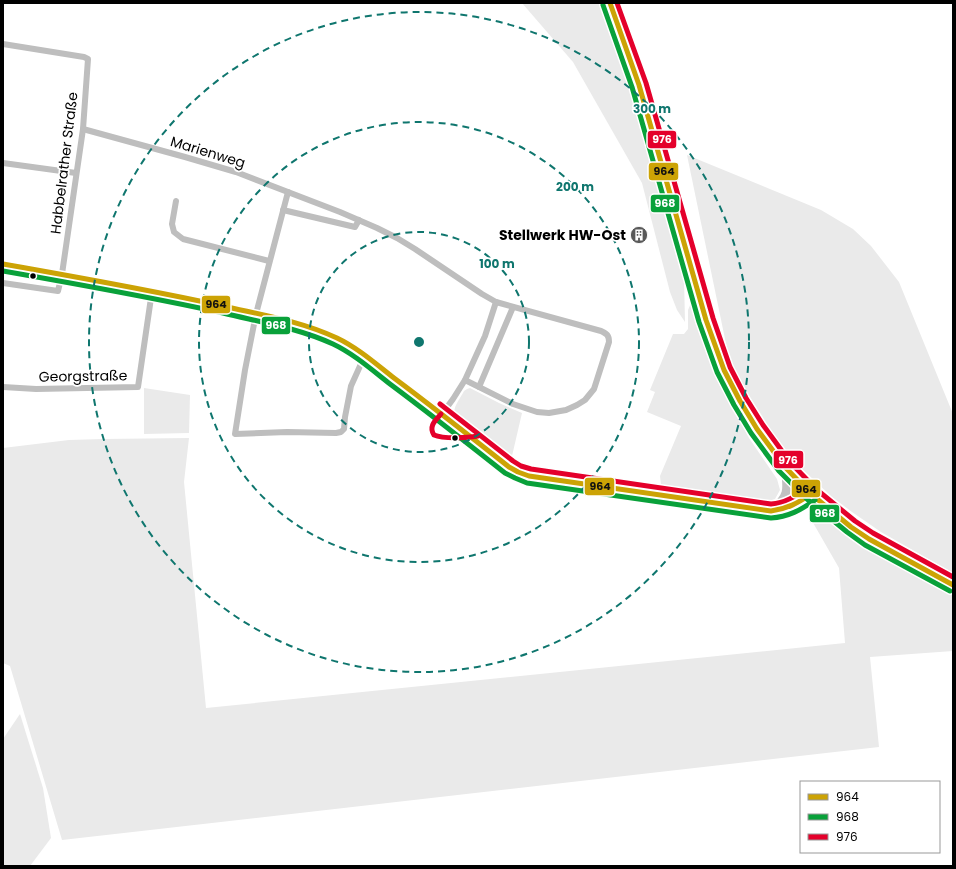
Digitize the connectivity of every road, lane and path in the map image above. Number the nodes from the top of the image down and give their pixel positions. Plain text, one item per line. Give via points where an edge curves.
1 (610, 3) edge
2 (3, 44) edge
3 (82, 129) junction
4 (3, 163) edge
5 (76, 173) junction
6 (288, 192) junction
7 (176, 201) dead end
8 (323, 206) junction
9 (283, 210) junction
10 (319, 218) junction
11 (359, 220) junction
12 (269, 261) junction
13 (3, 264) edge
14 (62, 274) junction
15 (3, 283) edge
16 (152, 291) junction
17 (496, 302) junction
18 (513, 306) junction
19 (256, 314) junction
20 (485, 336) junction
21 (498, 342) junction
22 (365, 356) junction
23 (465, 380) junction
24 (3, 387) edge
25 (480, 387) junction
26 (442, 414) junction
27 (785, 467) junction
28 (811, 494) junction
29 (771, 511) junction
30 (953, 585) edge

1 - 27 main road via 639,85 706,320 724,370 757,429
2 - 3 street, Habbelrather Straße via 88,59
3 - 5 street, Habbelrather Straße
3 - 6 street, Marienweg via 236,172
4 - 5 street
5 - 14 street, Habbelrather Straße
6 - 8 street, Marienweg
6 - 9 street
7 - 12 street via 172,224 174,232 183,240
8 - 10 street
8 - 11 street, Marienweg
9 - 10 street
9 - 12 street
10 - 11 street via 355,227
11 - 17 street, Marienweg via 415,249
12 - 19 street
13 - 14 street
14 - 15 street, Habbelrather Straße via 58,291
14 - 16 street
16 - 19 street
16 - 24 street, Georgstraße via 138,387
17 - 18 street, Marienweg
17 - 20 street
18 - 21 street
18 - 25 street, Marienweg via 607,334 609,342 594,389 577,405 566,410 542,413 513,404
19 - 22 street via 323,331
19 - 22 street via 235,434 341,432 344,429 351,386
20 - 21 street
20 - 23 street
21 - 25 street
22 - 26 street
23 - 25 street
23 - 26 street
26 - 29 street via 509,467 530,476
27 - 28 main road
27 - 29 main road via 788,485 786,495
28 - 29 street via 790,507
28 - 30 main road via 869,539

